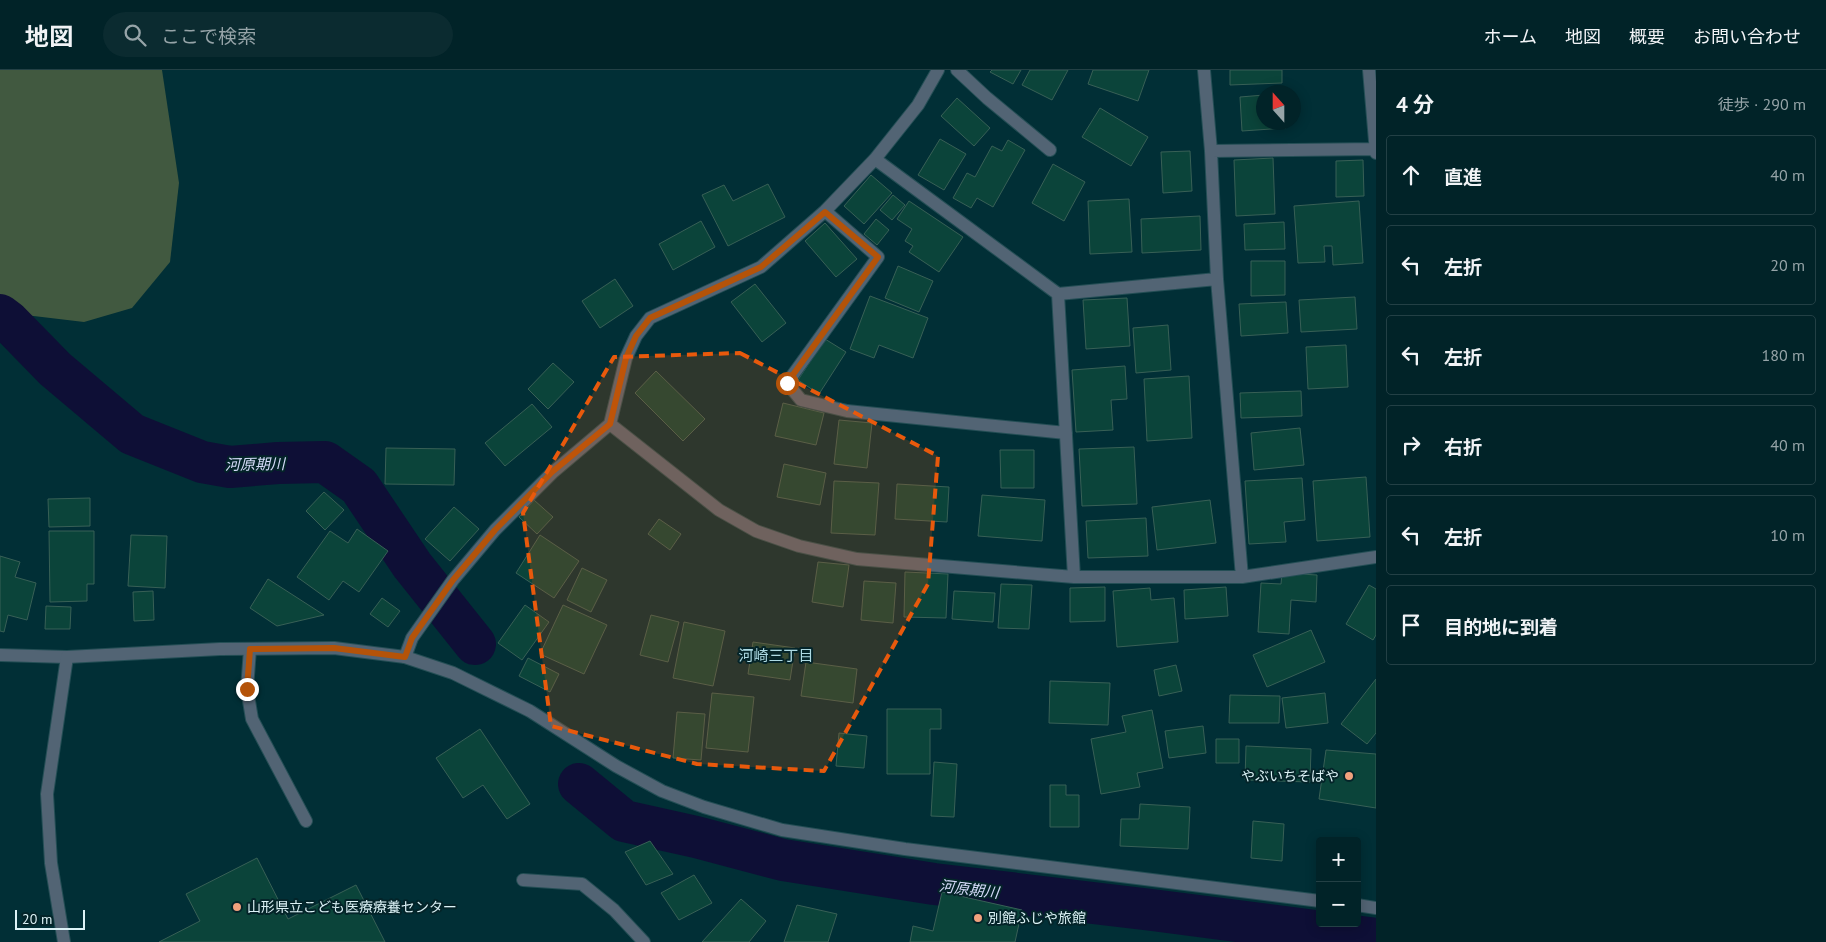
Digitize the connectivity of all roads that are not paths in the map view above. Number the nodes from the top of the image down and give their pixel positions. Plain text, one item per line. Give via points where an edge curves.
1 (938, 70) edge
2 (957, 70) edge
3 (1204, 70) edge
4 (1370, 70) edge
5 (1376, 144) edge
6 (1050, 150) dead end
7 (1211, 151) junction
8 (875, 159) junction
9 (825, 212) junction
10 (1217, 279) junction
11 (1058, 294) junction
12 (610, 424) junction
13 (1066, 434) junction
14 (1376, 556) edge
15 (1074, 577) junction
16 (1242, 577) junction
17 (250, 649) junction
18 (0, 655) edge
19 (67, 657) junction
20 (405, 657) junction
21 (306, 821) dead end
22 (523, 880) dead end
23 (1316, 900) edge
24 (1361, 906) edge
25 (1376, 908) edge
26 (64, 942) edge
27 (644, 942) edge

1 - 8 street via 918,105
2 - 6 street
3 - 7 street
4 - 5 street
5 - 7 street
7 - 10 street
8 - 9 street
8 - 11 street
9 - 12 street via 761,267 650,318 636,336 626,358
9 - 13 street via 878,257 787,383 801,400 847,412
10 - 11 street
10 - 16 street
11 - 13 street
12 - 15 street via 719,510 756,531 799,546 857,559
12 - 20 street via 552,472 495,530 453,580 412,638
13 - 15 street
14 - 16 street
15 - 16 street
17 - 19 street
17 - 20 street via 334,648
17 - 21 street via 247,689 252,719
18 - 19 street
19 - 26 street via 47,794 51,863
20 - 23 street via 453,673 530,711 662,791 782,830 906,849
22 - 27 street via 582,884 614,910
24 - 25 street

